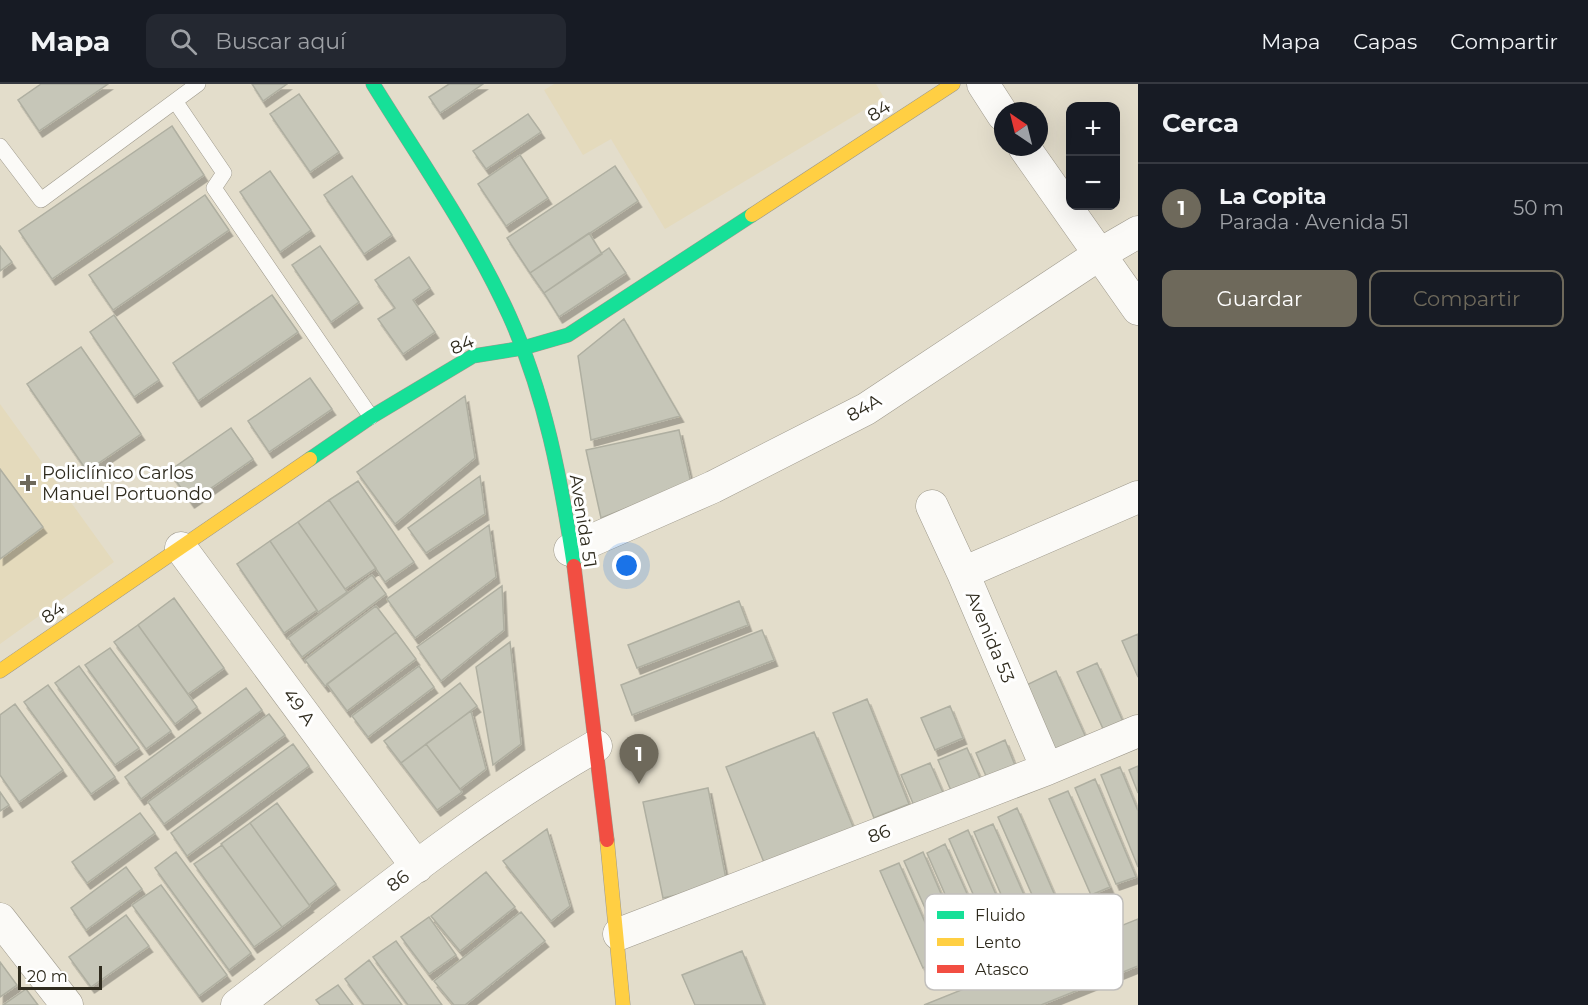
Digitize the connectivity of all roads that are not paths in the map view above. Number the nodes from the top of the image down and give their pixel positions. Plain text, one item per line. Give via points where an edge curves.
1 (198, 84) edge
2 (373, 84) edge
3 (953, 84) edge
4 (982, 84) edge
5 (175, 101) junction
6 (994, 102) edge
7 (0, 146) edge
8 (1030, 156) edge
9 (1138, 232) edge
10 (1100, 254) junction
11 (1138, 309) edge
12 (523, 348) junction
13 (371, 417) junction
14 (1138, 497) edge
15 (932, 506) dead end
16 (181, 548) junction
17 (570, 550) junction
18 (963, 573) junction
19 (0, 671) edge
20 (1138, 731) edge
21 (596, 746) junction
22 (1047, 769) junction
23 (417, 867) junction
24 (0, 920) edge
25 (619, 934) junction
26 (67, 1005) edge
27 (237, 1005) edge
28 (623, 1005) edge

1 - 5 lane
2 - 12 street, Avenida 51 via 485,266
3 - 12 street, 84 via 568,335
4 - 6 street
5 - 7 lane via 41,200
5 - 13 lane via 224,173 214,188
8 - 10 street
9 - 10 street, 84A
10 - 11 street
10 - 17 street, 84A via 866,409 713,487
12 - 13 street, 84 via 473,356
12 - 17 street, Avenida 51 via 544,409
13 - 16 street, 84
14 - 18 street
15 - 18 street, Avenida 53
16 - 19 street, 84
16 - 23 street, 49 A
17 - 21 street, Avenida 51
18 - 22 street, Avenida 53
20 - 22 street, 86
21 - 23 street, 86 via 542,776
21 - 25 street, Avenida 51
22 - 25 street, 86
23 - 27 street, 86
24 - 26 street
25 - 28 street, Avenida 51

